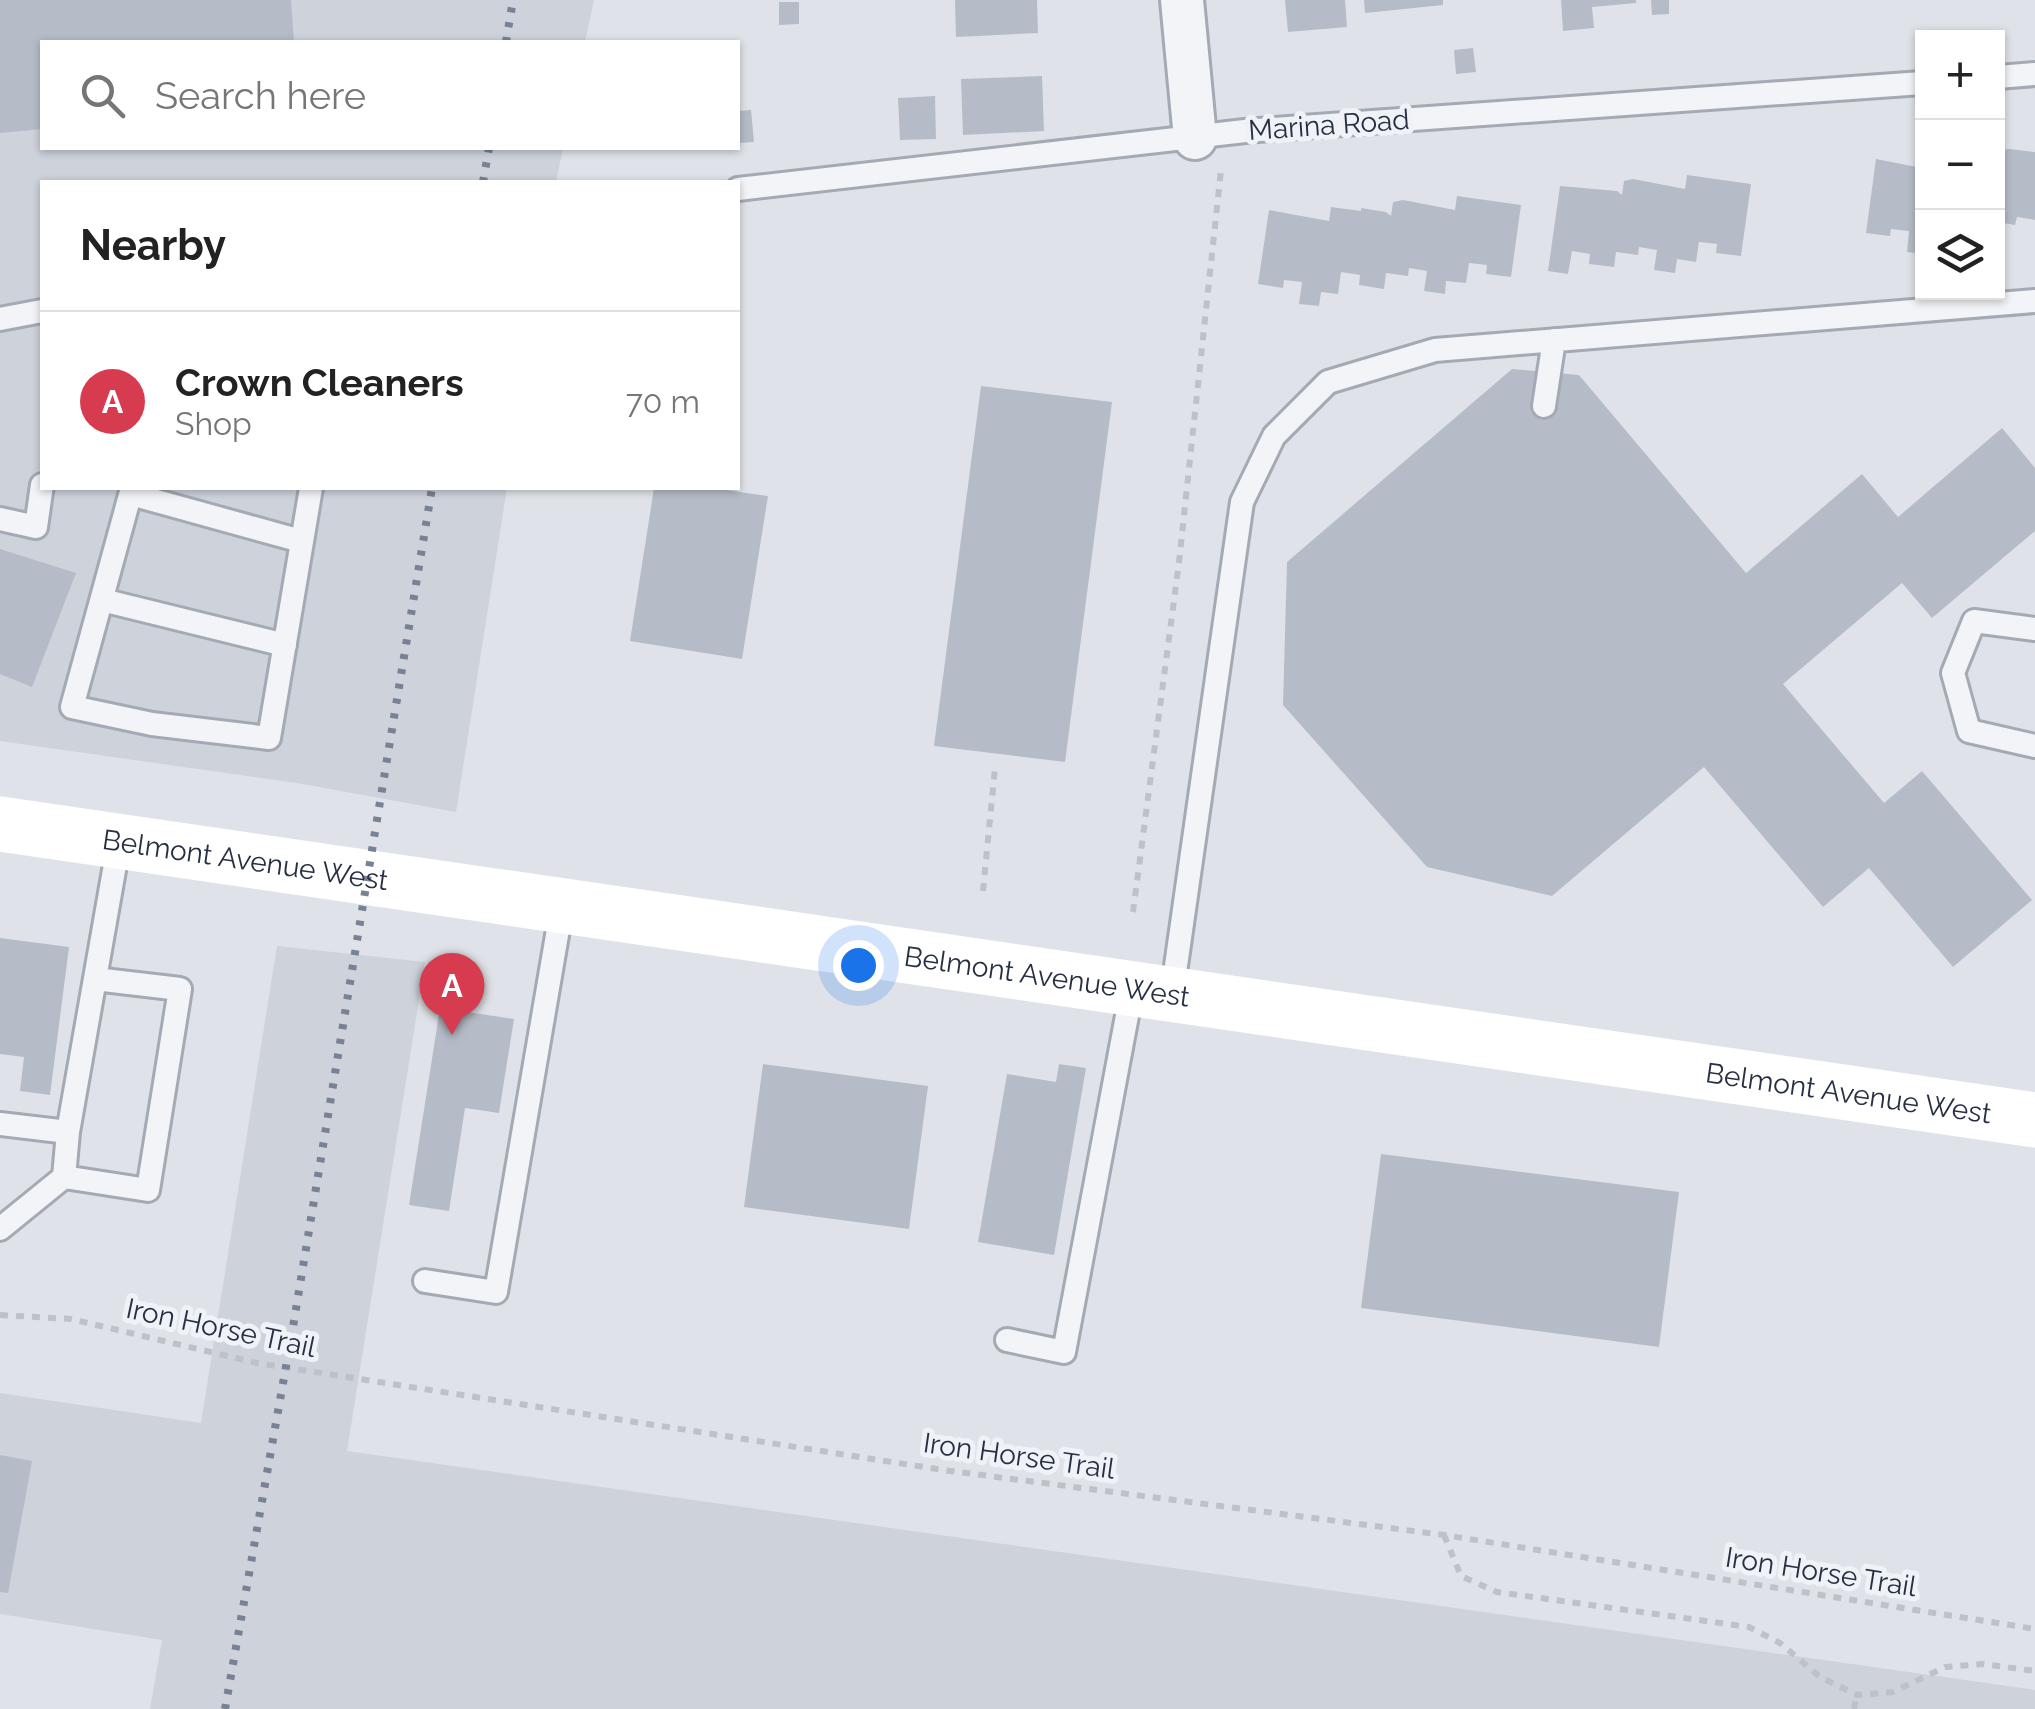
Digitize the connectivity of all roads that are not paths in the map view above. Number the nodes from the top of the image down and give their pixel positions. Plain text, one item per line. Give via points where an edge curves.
1 (1182, 0) edge
2 (2035, 74) edge
3 (2005, 76) edge
4 (1915, 83) edge
5 (1209, 148) junction
6 (740, 189) edge
7 (2035, 302) edge
8 (40, 311) edge
9 (0, 318) edge
10 (1554, 340) junction
11 (1544, 406) dead end
12 (41, 490) edge
13 (311, 490) edge
14 (132, 491) edge
15 (0, 519) edge
16 (301, 541) junction
17 (102, 600) junction
18 (2035, 629) edge
19 (284, 645) junction
20 (2035, 746) edge
21 (0, 824) edge
22 (119, 842) junction
23 (562, 906) junction
24 (94, 979) junction
25 (1152, 992) junction
26 (2035, 1120) edge
27 (0, 1124) edge
28 (68, 1132) junction
29 (64, 1177) junction
30 (0, 1229) edge
31 (425, 1280) dead end
32 (1008, 1340) dead end

1 - 5 street
2 - 3 lane
4 - 5 lane, Marina Road via 1244,131
5 - 6 lane, Marina Road
7 - 10 lane
8 - 9 lane
10 - 11 lane
10 - 25 lane via 1435,350 1328,382 1274,436 1242,502
12 - 15 lane via 36,528
13 - 16 lane
14 - 16 lane
14 - 17 lane
16 - 19 lane
17 - 19 lane
17 - 19 lane via 72,708 269,738
18 - 20 lane via 1974,621 1953,673 1969,731
21 - 22 street, Belmont Avenue West
22 - 23 street, Belmont Avenue West
22 - 24 lane
23 - 25 street, Belmont Avenue West
23 - 31 lane via 496,1292
24 - 28 lane
24 - 29 lane via 180,989 148,1190
25 - 26 street, Belmont Avenue West
25 - 32 lane via 1064,1352
27 - 28 lane
28 - 29 lane
29 - 30 lane

